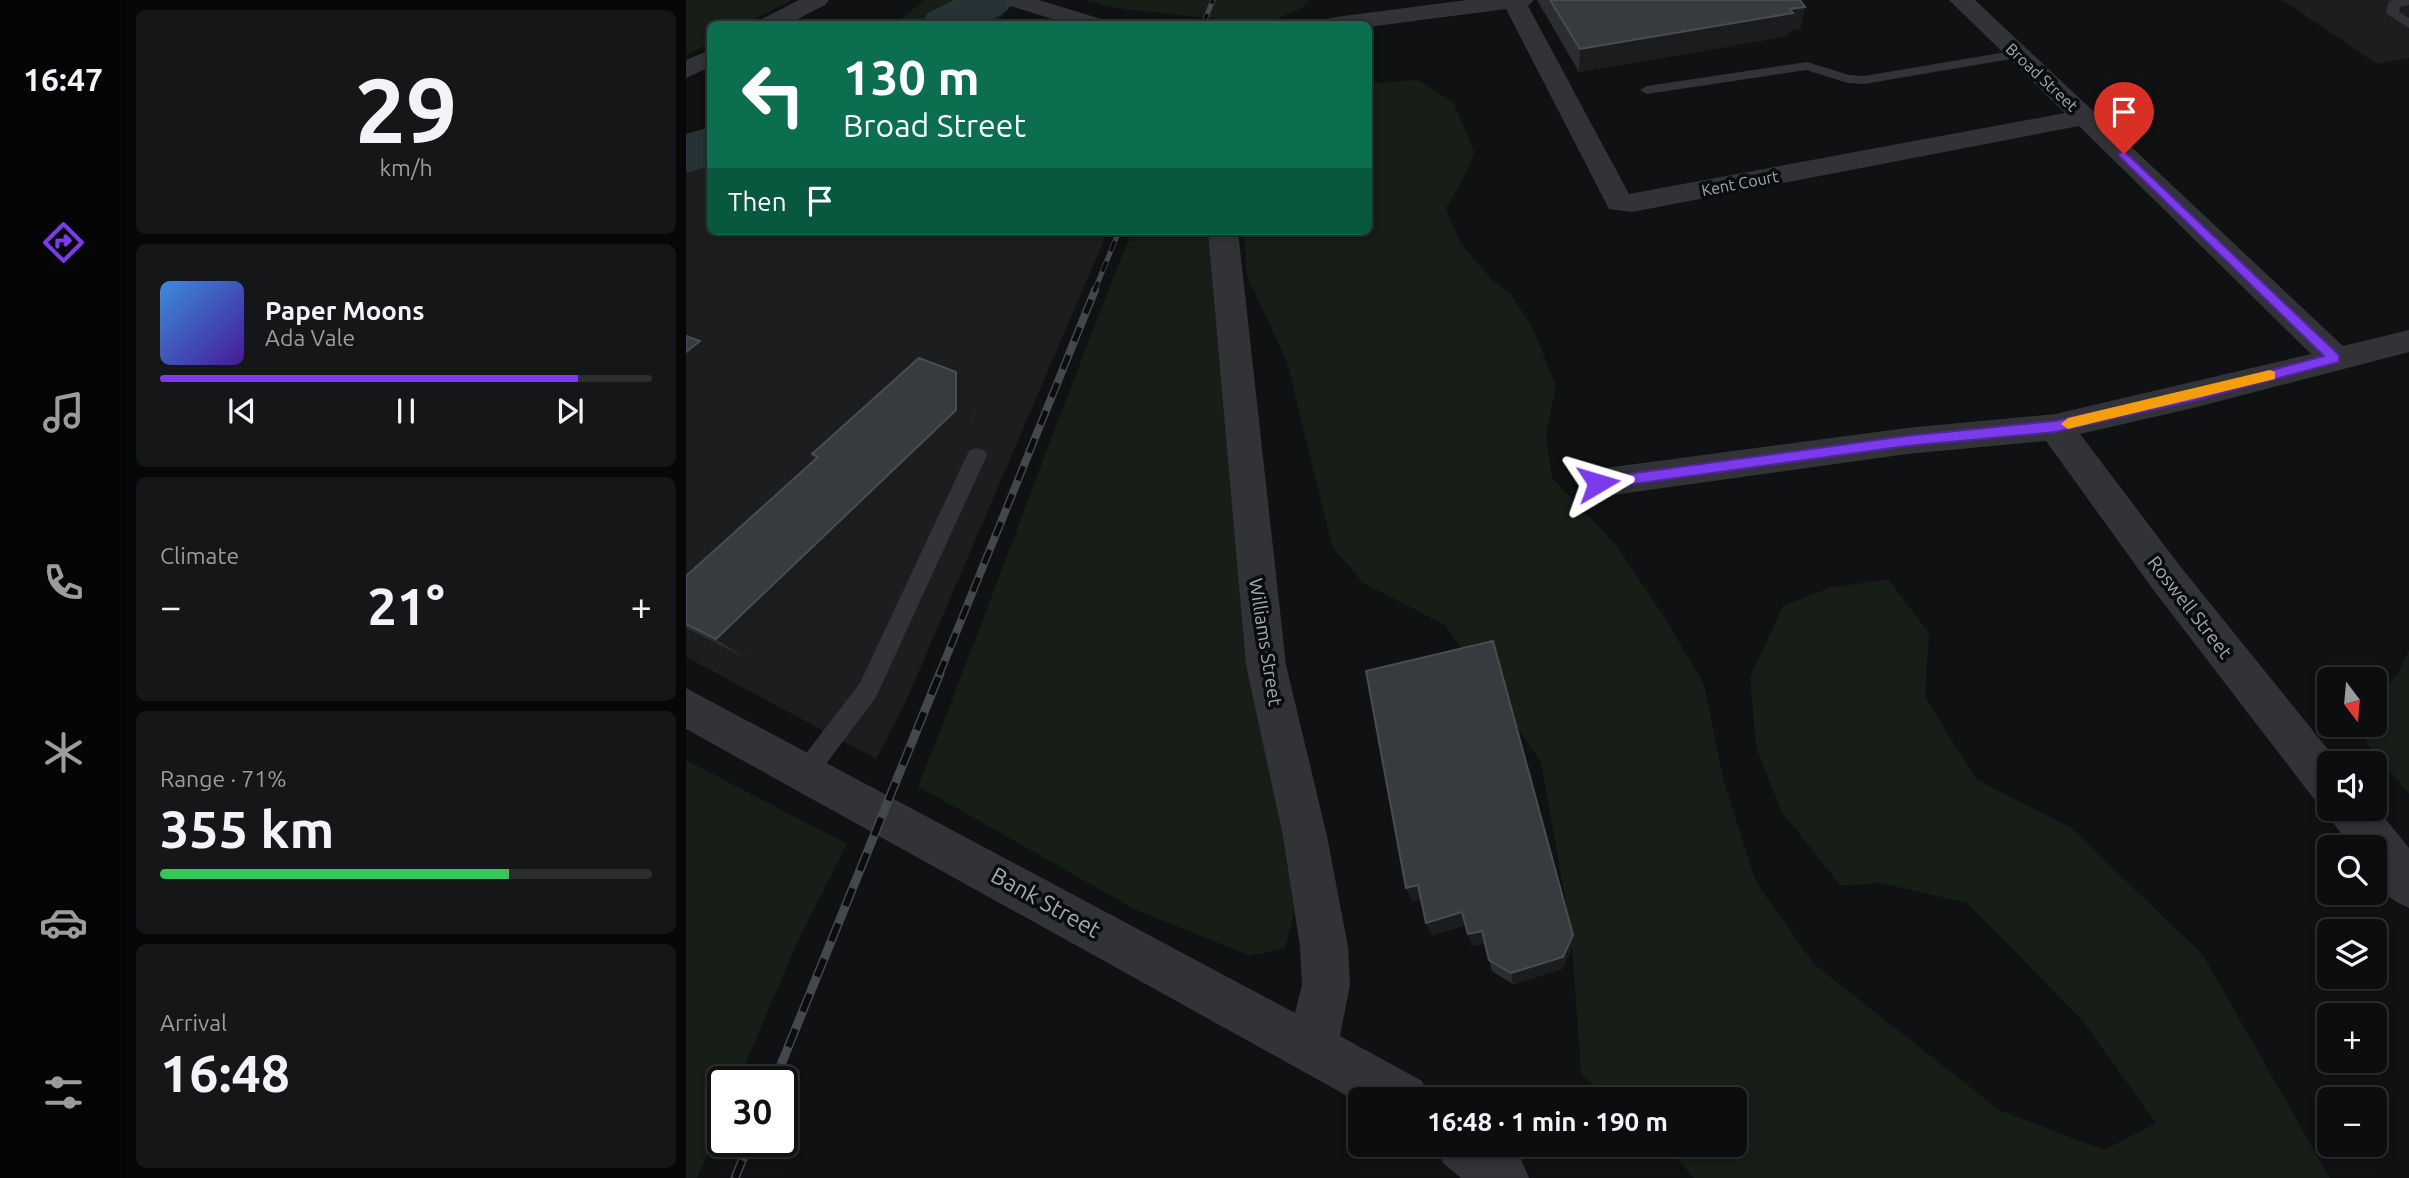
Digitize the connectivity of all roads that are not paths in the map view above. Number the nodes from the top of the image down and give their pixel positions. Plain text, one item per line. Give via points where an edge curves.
1 (817, 0) edge
2 (1015, 0) edge
3 (1961, 0) edge
4 (1518, 1) edge
5 (2409, 1) edge
6 (1453, 5) edge
7 (777, 21) edge
8 (1082, 21) edge
9 (1354, 21) edge
10 (2409, 24) edge
11 (2018, 54) junction
12 (707, 59) edge
13 (686, 70) edge
14 (1647, 90) dead end
15 (2085, 117) junction
16 (1223, 235) edge
17 (2409, 341) edge
18 (2335, 358) junction
19 (2055, 427) junction
20 (977, 455) dead end
21 (1598, 483) dead end
22 (686, 707) edge
23 (2317, 769) edge
24 (806, 772) junction
25 (2359, 821) edge
26 (2409, 885) edge
27 (1312, 1048) junction
28 (1382, 1087) edge
29 (1477, 1157) edge
30 (1502, 1178) edge

1 - 7 street
2 - 8 street
3 - 11 street, Broad Street
4 - 6 street
4 - 15 street, Kent Court via 1619,203
5 - 10 lane via 2394,4 2392,13
6 - 9 street
11 - 14 lane via 1864,80 1807,66
11 - 15 street, Broad Street
12 - 13 street
15 - 18 street, Broad Street
16 - 27 street, Williams Street via 1266,665 1305,836 1324,947 1326,985
17 - 18 street
18 - 19 street
19 - 21 street via 1906,441
19 - 23 street, Roswell Street
20 - 24 lane via 868,690
22 - 24 street, Bank Street
24 - 27 street, Bank Street
25 - 26 street
27 - 28 street, Bank Street
29 - 30 street

